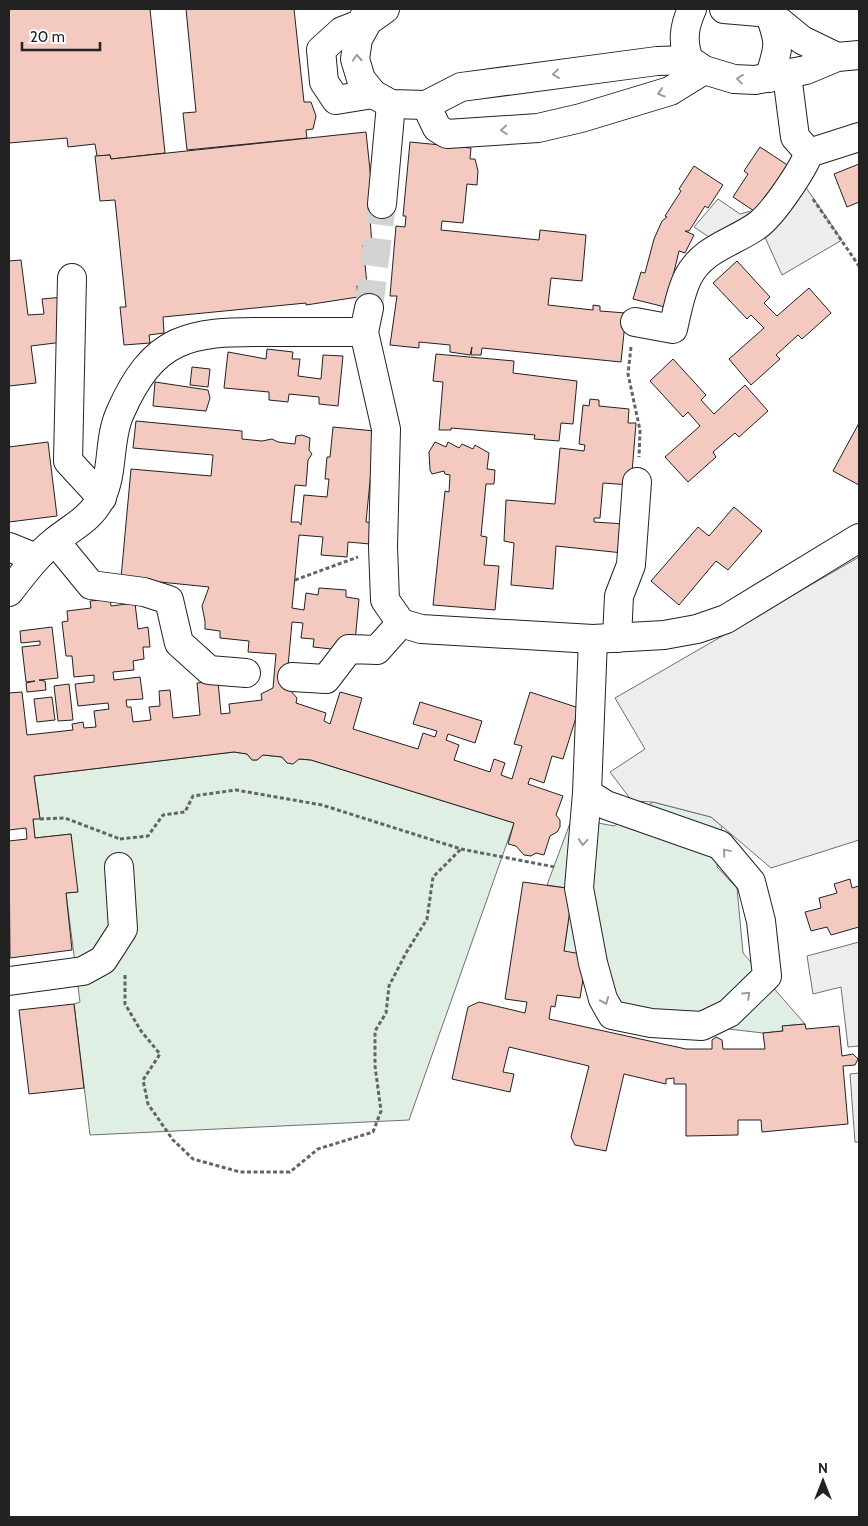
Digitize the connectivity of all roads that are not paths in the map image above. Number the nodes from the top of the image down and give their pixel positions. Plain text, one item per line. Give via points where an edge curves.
1 (692, 9) edge
2 (724, 9) edge
3 (770, 11) edge
4 (370, 13) edge
5 (848, 56) edge
6 (696, 65) junction
7 (778, 77) junction
8 (382, 99) junction
9 (426, 105) junction
10 (859, 137) edge
11 (803, 165) junction
12 (382, 204) tunnel mouth
13 (72, 278) dead end
14 (635, 322) road end
15 (637, 482) road end
16 (102, 498) junction
17 (859, 538) edge
18 (9, 547) edge
19 (45, 550) junction
20 (9, 592) edge
21 (401, 623) junction
22 (605, 639) junction
23 (246, 673) dead end
24 (292, 677) dead end
25 (608, 800) junction
26 (119, 867) road end
27 (9, 981) edge

1 - 6 lane via 684,29 684,47
2 - 3 lane
3 - 5 lane via 802,40
3 - 7 lane via 778,37
8 -> 4 lane via 361,78 355,59 358,39
4 - 8 lane via 342,31 321,50 324,82 336,100
5 - 7 lane
7 -> 6 lane via 734,78
6 -> 9 lane via 657,61 461,87
6 -> 9 lane via 670,90 538,128 447,134 437,128
7 - 11 lane
8 - 9 lane
8 - 12 lane
10 - 11 lane
11 - 14 lane via 759,224 714,248 688,276 673,329
13 - 16 lane via 68,461
15 - 22 lane via 630,565
16 - 19 lane via 88,518
16 - 21 lane via 119,414 138,376 162,352 188,338 218,332 367,320 386,429 384,600
17 - 22 lane via 726,619 664,635
18 - 19 lane
19 - 20 lane
19 - 23 lane via 91,585 144,592 169,600 179,643 209,670
21 - 22 lane via 421,629 528,625
21 - 24 lane via 377,650 349,649 326,679
22 - 25 lane
25 -> 25 lane via 580,874 579,888 603,999 612,1015 651,1023 702,1026 729,1012 767,976 761,920 751,882 720,845
26 - 27 lane via 123,929 103,960 83,971

